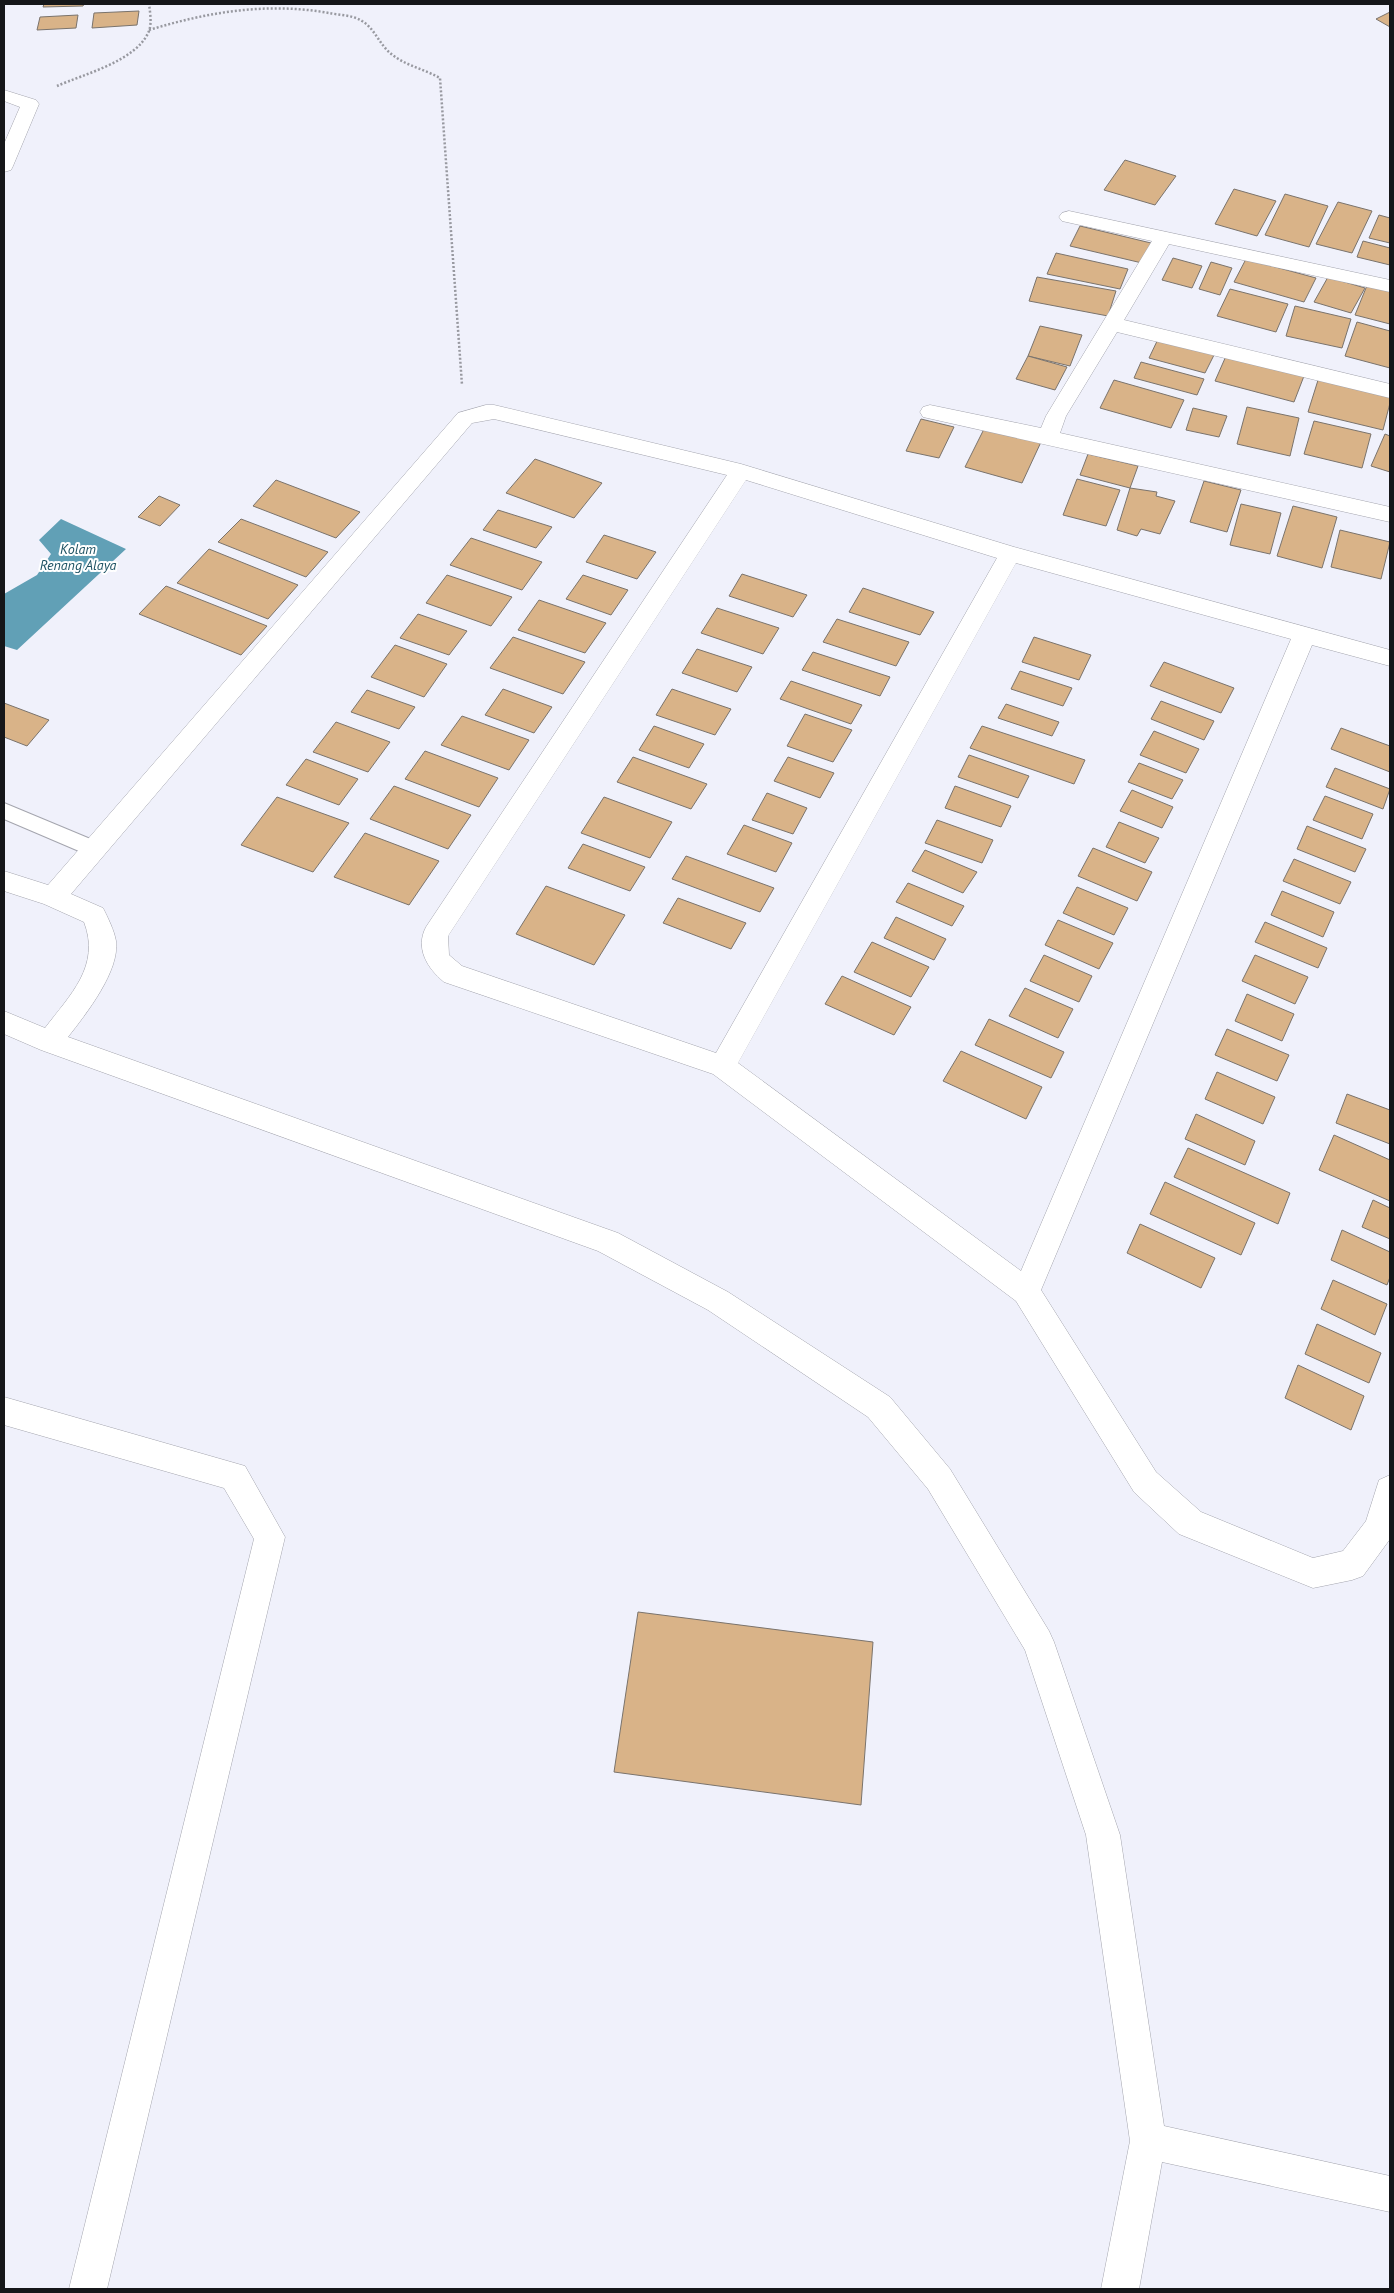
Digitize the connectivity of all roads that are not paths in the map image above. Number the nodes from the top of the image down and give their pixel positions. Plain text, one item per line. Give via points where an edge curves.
1 (4, 95) edge
2 (4, 166) edge
3 (1069, 217) dead end
4 (1163, 238) junction
5 (1390, 286) edge
6 (1112, 324) junction
7 (1390, 391) edge
8 (930, 412) dead end
9 (1048, 437) junction
10 (741, 472) junction
11 (1390, 515) edge
12 (1010, 554) junction
13 (1304, 636) junction
14 (1390, 658) edge
15 (4, 811) edge
16 (93, 849) junction
17 (4, 881) edge
18 (53, 897) junction
19 (4, 1022) edge
20 (50, 1042) junction
21 (722, 1066) junction
22 (1026, 1292) junction
23 (4, 1411) edge
24 (1390, 1490) edge
25 (1148, 2141) junction
26 (1390, 2194) edge
27 (88, 2289) edge
28 (1120, 2289) edge

1 - 2 street via 30,104
3 - 4 street
4 - 5 street
4 - 6 street
6 - 7 street
6 - 9 street via 1056,416
8 - 9 street
9 - 11 street
10 - 12 street
10 - 16 street via 494,412 465,418
10 - 21 street via 435,934 434,950 439,963 453,974
12 - 13 street
12 - 21 street
13 - 14 street
13 - 22 street
15 - 16 lane
16 - 18 street
17 - 18 street
18 - 20 street via 94,915 103,942 98,969
19 - 20 street
20 - 25 street via 608,1242 718,1301 879,1407 939,1479 1038,1642 1102,1835
21 - 22 street
22 - 24 street via 1145,1482 1190,1523 1313,1573 1352,1565 1379,1529
23 - 27 street via 234,1476 270,1537
25 - 26 street
25 - 28 street

